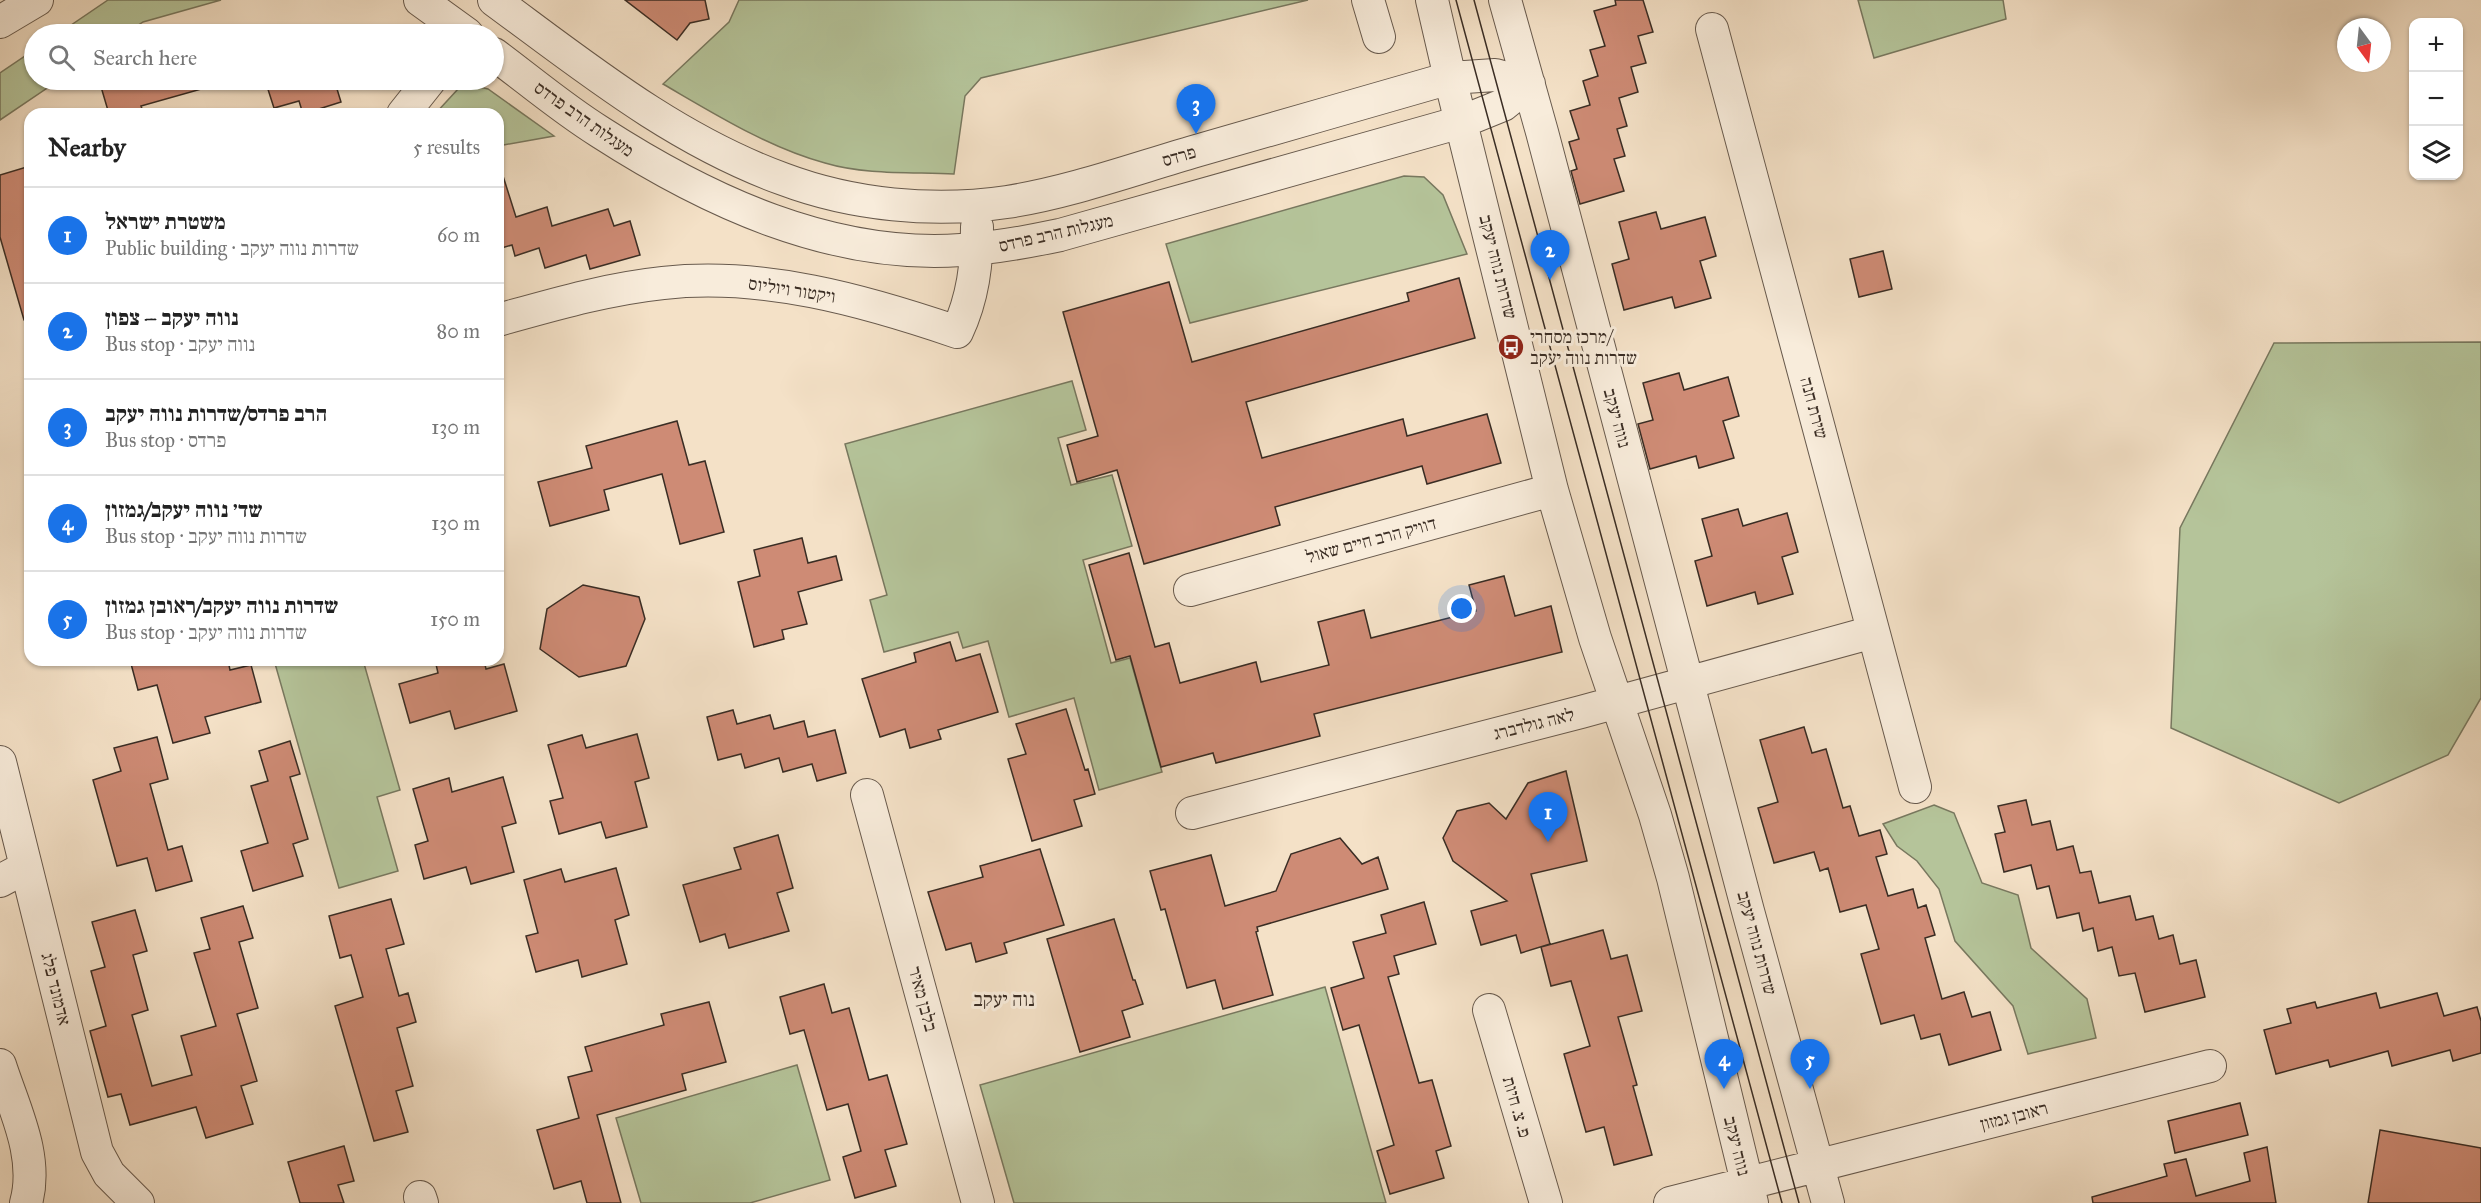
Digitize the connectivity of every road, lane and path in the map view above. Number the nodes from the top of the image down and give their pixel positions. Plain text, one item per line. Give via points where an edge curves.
1 (38, 0) edge
2 (420, 0) edge
3 (493, 0) edge
4 (1368, 0) edge
5 (1432, 0) edge
6 (1505, 0) edge
7 (0, 22) edge
8 (452, 24) edge
9 (474, 24) edge
10 (1712, 29) dead end
11 (1379, 37) dead end
12 (504, 61) edge
13 (1450, 78) junction
14 (1529, 84) junction
15 (422, 90) edge
16 (408, 108) edge
17 (1461, 122) junction
18 (976, 206) junction
19 (977, 249) junction
20 (504, 318) edge
21 (1552, 490) junction
22 (1190, 590) dead end
23 (1874, 632) junction
24 (1689, 683) junction
25 (1616, 703) junction
26 (0, 762) edge
27 (1915, 787) dead end
28 (867, 795) dead end
29 (1192, 813) dead end
30 (13, 874) edge
31 (1489, 1010) dead end
32 (0, 1065) edge
33 (2210, 1066) dead end
34 (1818, 1166) junction
35 (1749, 1193) edge
36 (26, 1203) edge
37 (138, 1203) edge
38 (978, 1203) edge
39 (1546, 1203) edge
40 (1670, 1203) edge
41 (1828, 1203) edge

1 - 7 street
2 - 8 street
3 - 9 street
3 - 18 street via 622,95 729,155 783,179 840,196 894,204
4 - 11 street
5 - 13 street
6 - 14 street
10 - 23 street, שירת חנה
12 - 19 street, מעגלות הרב פרדס via 641,158 709,195 759,216 834,240 895,249
13 - 14 street via 1495,75
13 - 17 street, שדרות נווה יעקב
13 - 18 street, פרדס via 1050,193
14 - 17 street, מעגלות הרב פרדס via 1503,105
14 - 24 street, נווה יעקב
15 - 16 street
17 - 19 street, מעגלות הרב פרדס via 1060,235
17 - 21 street, שדרות נווה יעקב
18 - 19 street, ויקטור ויוליוס
19 - 20 street, ויקטור ויוליוס via 973,287 957,332 839,297 728,280 663,283 579,297
21 - 22 street, דוויק הרב חיים שאול
21 - 25 street
23 - 24 street, לאה גולדברג
23 - 27 street, שירת חנה
24 - 25 street, לאה גולדברג
24 - 34 street, שדרות נווה יעקב
25 - 29 street, לאה גולדברג
25 - 35 street, נווה יעקב via 1673,878
26 - 30 street, אדמונד פלג
28 - 38 street, בלבן מאיר
30 - 37 street, אדמונד פלג via 97,1152 109,1174
31 - 39 street, פ. צ. חיות
32 - 36 street via 29,1155
33 - 34 street, ראובן גמזון
34 - 35 street, ראובן גמזון
34 - 41 street, שדרות נווה יעקב
35 - 40 street, ראובן גמזון

